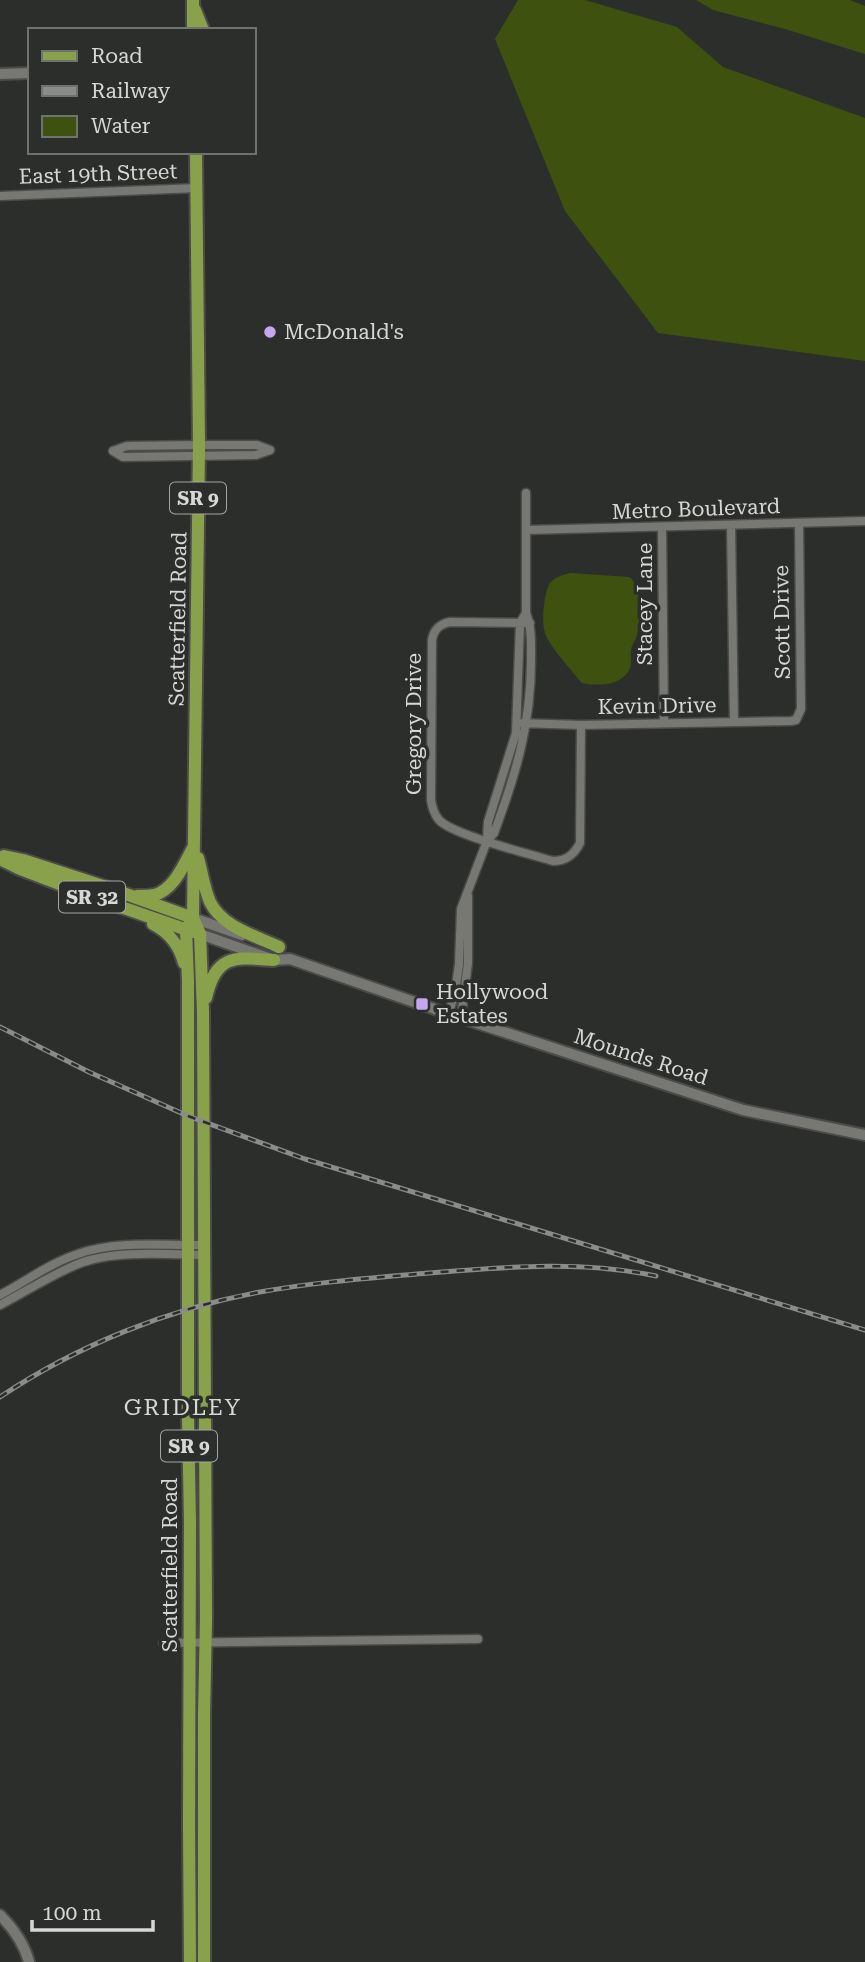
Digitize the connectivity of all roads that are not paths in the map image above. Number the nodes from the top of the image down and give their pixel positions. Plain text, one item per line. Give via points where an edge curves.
1 (193, 4) edge
2 (185, 28) edge
3 (193, 28) edge
4 (203, 28) edge
5 (28, 73) edge
6 (0, 74) edge
7 (196, 154) edge
8 (197, 188) junction
9 (0, 195) edge
10 (199, 451) junction
11 (526, 493) dead end
12 (865, 521) edge
13 (799, 523) junction
14 (731, 525) junction
15 (662, 528) junction
16 (527, 530) junction
17 (526, 613) junction
18 (520, 623) junction
19 (530, 624) junction
20 (796, 720) joint
21 (734, 722) junction
22 (522, 723) junction
23 (664, 723) junction
24 (582, 725) junction
25 (487, 841) junction
26 (195, 844) junction
27 (0, 857) edge
28 (467, 893) junction
29 (132, 896) junction
30 (128, 910) junction
31 (192, 918) junction
32 (186, 930) junction
33 (200, 934) junction
34 (279, 947) junction
35 (290, 959) junction
36 (274, 960) junction
37 (188, 981) junction
38 (202, 1012) junction
39 (449, 1014) junction
40 (461, 1018) junction
41 (865, 1135) edge
42 (188, 1250) junction
43 (203, 1250) junction
44 (0, 1295) edge
45 (0, 1305) edge
46 (478, 1639) dead end
47 (190, 1642) junction
48 (205, 1642) junction
49 (163, 1643) dead end
50 (0, 1915) edge
51 (29, 1962) edge
52 (190, 1962) edge
53 (204, 1962) edge

1 - 2 main road
1 - 3 main road
1 - 4 main road
5 - 6 main road
7 - 8 main road, Scatterfield Road / SR 9
8 - 9 street, East 19th Street
8 - 10 main road, Scatterfield Road / SR 9
10 - 10 street via 257,456 270,450 257,445
10 - 10 street via 127,446 113,451 123,457
10 - 26 main road, Scatterfield Road / SR 9
11 - 16 street
12 - 13 street, Metro Boulevard
13 - 14 street, Metro Boulevard
13 - 20 street, Scott Drive via 801,709
14 - 15 street, Metro Boulevard
14 - 21 street
15 - 16 street, Metro Boulevard
15 - 23 street, Stacey Lane
16 - 17 street
17 - 18 street
17 - 19 street
18 - 19 street, Gregory Drive
18 - 22 street
18 - 25 street, Gregory Drive via 443,623 432,640 432,807 445,825
19 - 22 street via 531,688
20 - 21 street, Kevin Drive
21 - 23 street, Kevin Drive
22 - 24 street, Kevin Drive
22 - 25 street via 525,735 510,789
23 - 24 street, Kevin Drive
24 - 25 street via 580,843 575,852 553,861
25 - 28 street
26 - 29 main road, SR 32 via 168,887 153,895
26 - 31 main road, Scatterfield Road / SR 9
26 - 34 main road via 216,912
27 - 29 main road, Mounds Road / SR 32 via 23,860
27 - 30 main road, Mounds Road / SR 32
28 - 39 street via 461,909 459,964
28 - 40 street via 468,963
29 - 31 main road, Mounds Road
30 - 32 main road, Mounds Road / SR 32
30 - 37 main road via 171,937 183,958
31 - 32 main road, Scatterfield Road / SR 9
31 - 33 main road, Scatterfield Road / SR 9
31 - 34 main road, Mounds Road
32 - 33 main road, Mounds Road / SR 32
32 - 37 main road, Scatterfield Road / SR 9
33 - 36 main road, Mounds Road
33 - 38 main road, Scatterfield Road / SR 9
34 - 35 main road, Mounds Road
35 - 36 main road, Mounds Road
35 - 39 main road, Mounds Road
36 - 38 main road via 240,958 223,963 212,977
37 - 42 main road, Scatterfield Road / SR 9
38 - 43 main road, Scatterfield Road / SR 9
39 - 40 main road, Mounds Road
40 - 41 main road, Mounds Road via 743,1110
42 - 43 street
42 - 44 street via 95,1249 76,1254
42 - 45 street via 78,1264
42 - 47 main road, Scatterfield Road / SR 9
43 - 48 main road, Scatterfield Road / SR 9
46 - 48 street
47 - 48 street
47 - 49 street
47 - 52 main road, Scatterfield Road / SR 9
48 - 53 main road, Scatterfield Road / SR 9
50 - 51 main road via 14,1930

